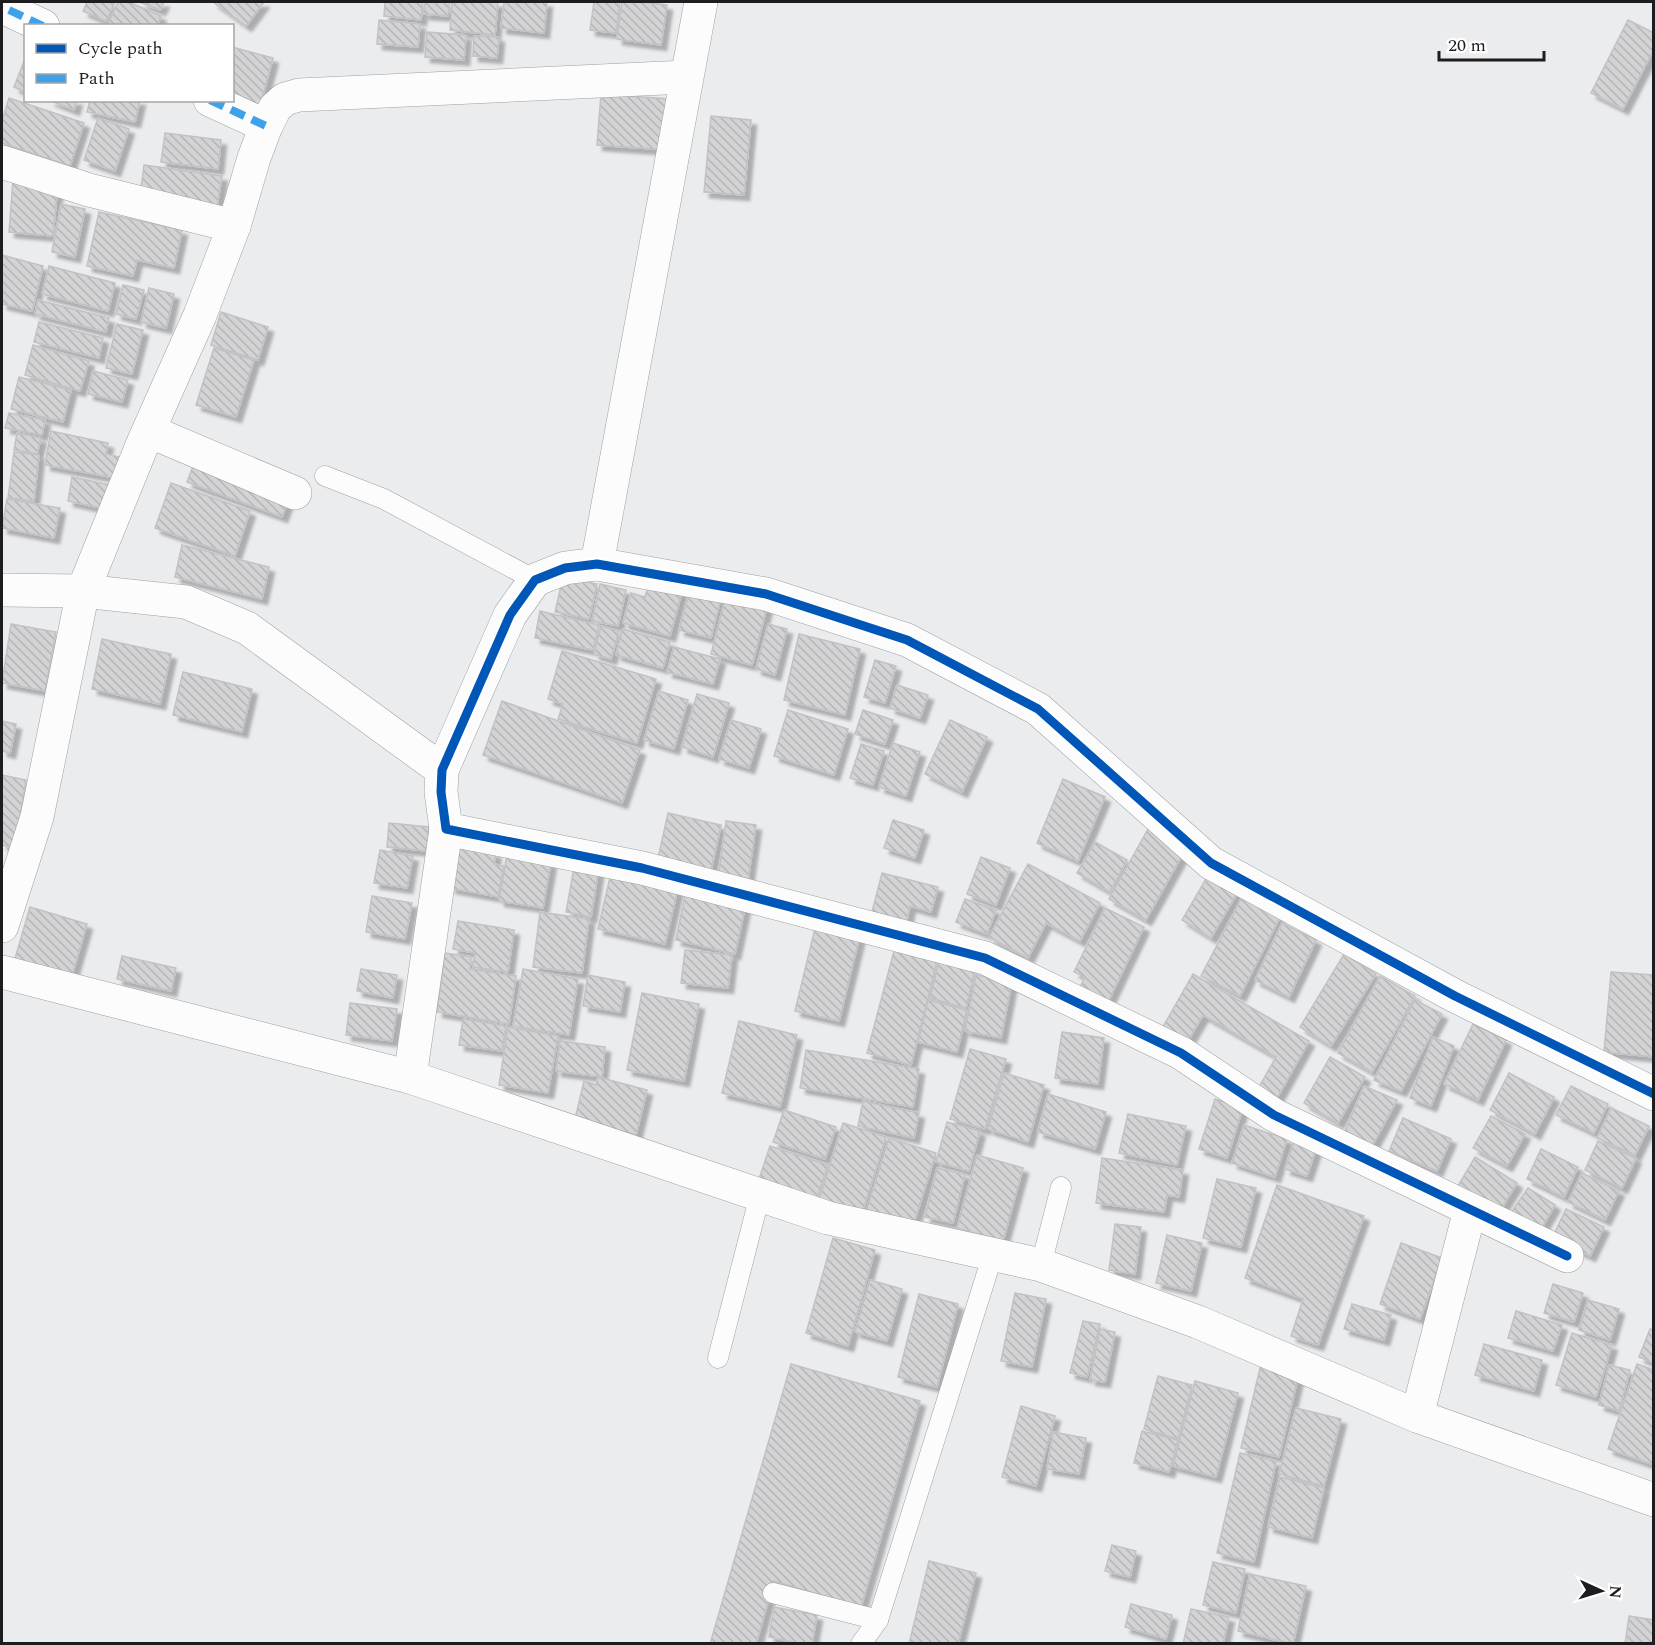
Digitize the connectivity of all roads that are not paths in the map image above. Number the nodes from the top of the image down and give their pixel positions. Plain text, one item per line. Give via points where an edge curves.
1 (701, 2) edge
2 (8, 12) edge
3 (38, 24) edge
4 (686, 77) junction
5 (214, 102) edge
6 (266, 126) junction
7 (2, 162) edge
8 (234, 226) junction
9 (149, 431) junction
10 (325, 476) dead end
11 (295, 493) dead end
12 (597, 564) junction
13 (535, 580) junction
14 (2, 590) edge
15 (83, 591) junction
16 (442, 770) junction
17 (447, 830) junction
18 (2, 926) edge
19 (2, 972) edge
20 (410, 1077) junction
21 (1653, 1094) edge
22 (1061, 1187) dead end
23 (760, 1195) junction
24 (1470, 1210) junction
25 (993, 1254) junction
26 (1567, 1256) dead end
27 (1041, 1265) junction
28 (718, 1358) dead end
29 (1417, 1416) junction
30 (1653, 1500) edge
31 (773, 1593) dead end
32 (878, 1620) junction
33 (861, 1644) edge

1 - 4 street
2 - 3 street
4 - 6 street via 299,95 285,99 275,108
4 - 12 street
5 - 6 street
6 - 8 street
7 - 8 street via 89,190
8 - 9 street
9 - 11 street
9 - 15 street
10 - 13 lane via 384,499
12 - 13 street via 565,568
12 - 21 street via 766,594 907,640 1038,709 1211,863 1455,996
13 - 16 street via 510,615
14 - 15 street
15 - 16 street via 186,602 247,628
15 - 18 street via 37,816
16 - 17 street
17 - 20 street
17 - 24 street via 642,868 986,958 1181,1053 1274,1114
19 - 20 street
20 - 23 street
22 - 27 lane
23 - 25 street via 828,1218
23 - 28 lane
24 - 26 street
24 - 29 street
25 - 27 street
25 - 32 lane
27 - 29 street via 1198,1322
29 - 30 street
31 - 32 lane
32 - 33 lane

